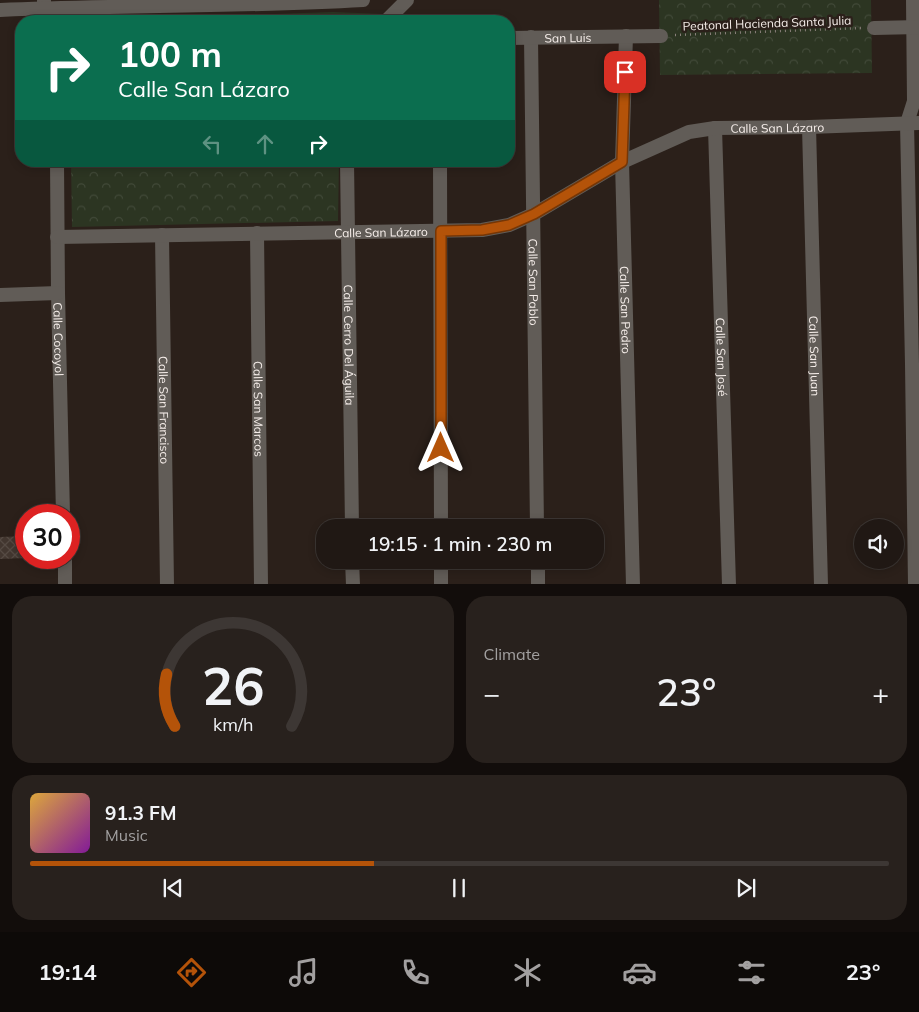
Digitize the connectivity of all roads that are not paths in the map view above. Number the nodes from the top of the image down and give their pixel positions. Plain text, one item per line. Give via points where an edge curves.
1 (363, 0) edge
2 (407, 0) edge
3 (913, 0) edge
4 (44, 4) edge
5 (67, 4) edge
6 (0, 10) edge
7 (392, 15) edge
8 (916, 27) edge
9 (874, 28) road end
10 (626, 36) junction
11 (661, 36) road end
12 (531, 37) junction
13 (515, 38) edge
14 (913, 123) edge
15 (809, 127) junction
16 (715, 128) junction
17 (622, 162) junction
18 (57, 167) edge
19 (347, 167) edge
20 (440, 167) edge
21 (534, 214) junction
22 (441, 231) junction
23 (348, 232) junction
24 (257, 233) junction
25 (162, 235) junction
26 (58, 237) junction
27 (58, 293) junction
28 (0, 295) edge
29 (916, 364) edge
30 (64, 504) edge
31 (352, 519) edge
32 (441, 519) edge
33 (537, 519) edge
34 (64, 569) edge
35 (352, 569) edge
36 (441, 569) edge
37 (538, 569) edge
38 (65, 584) edge
39 (167, 584) edge
40 (260, 584) edge
41 (353, 584) edge
42 (441, 584) edge
43 (538, 584) edge
44 (633, 584) edge
45 (729, 584) edge
46 (822, 584) edge
47 (915, 584) edge

1 - 5 street
2 - 7 street
3 - 8 street
4 - 5 street
4 - 6 street
8 - 9 street
8 - 14 street
10 - 11 street, San Luis
10 - 12 street, San Luis
10 - 17 street, Calle San Pedro
12 - 13 street, San Luis
12 - 21 street, Calle San Pablo
14 - 15 street, Calle San Lázaro
14 - 29 street
15 - 16 street, Calle San Lázaro
15 - 46 street, Calle San Juan
16 - 17 street, Calle San Lázaro via 689,132
16 - 45 street, Calle San José
17 - 21 street, Calle San Lázaro
17 - 44 street, Calle San Pedro
18 - 26 street, Calle Cocoyol
19 - 23 street, Calle Cerro Del Águila
20 - 22 street
21 - 22 street, Calle San Lázaro via 509,225 482,230
21 - 33 street, Calle San Pablo
22 - 23 street, Calle San Lázaro
22 - 32 street
23 - 24 street, Calle San Lázaro
23 - 31 street, Calle Cerro Del Águila
24 - 25 street, Calle San Lázaro
24 - 40 street, Calle San Marcos
25 - 26 street, Calle San Lázaro
25 - 39 street, Calle San Francisco
26 - 27 street, Calle Cocoyol
27 - 28 street
27 - 30 street, Calle Cocoyol
29 - 47 street
34 - 38 street
35 - 41 street
36 - 42 street
37 - 43 street

